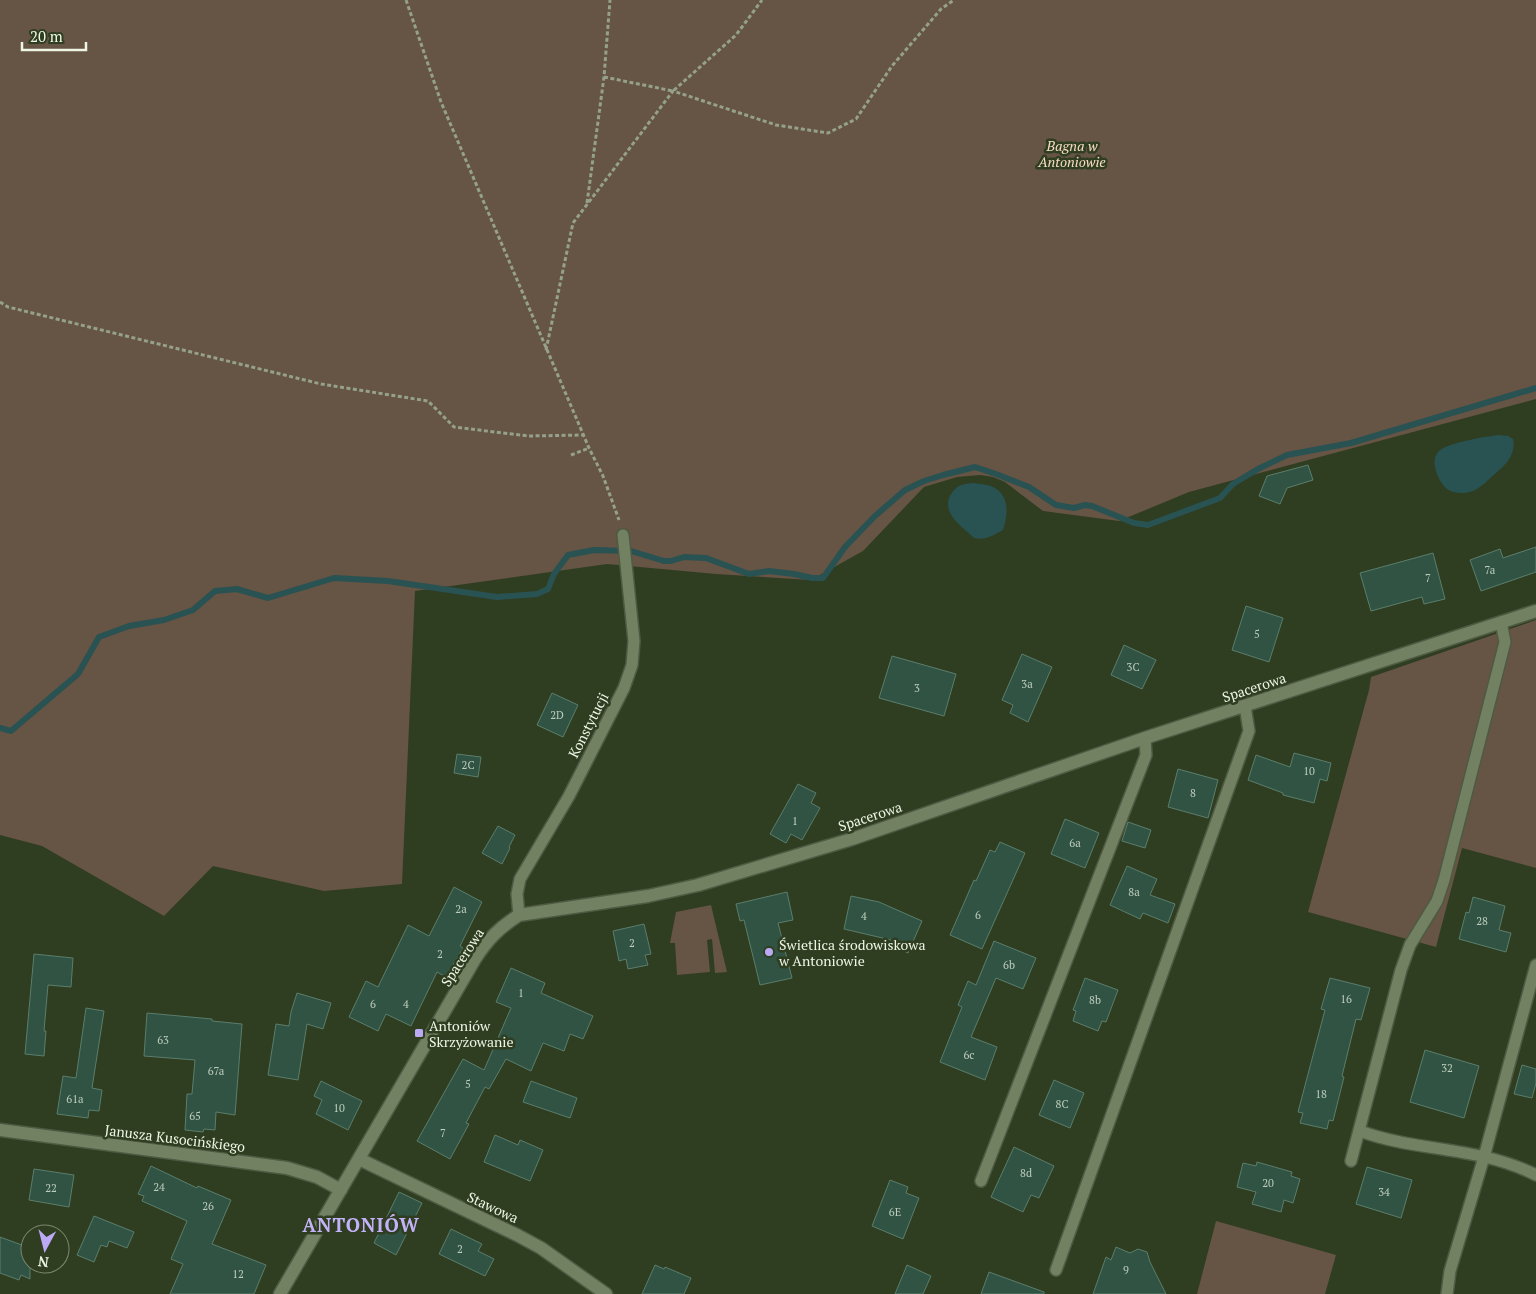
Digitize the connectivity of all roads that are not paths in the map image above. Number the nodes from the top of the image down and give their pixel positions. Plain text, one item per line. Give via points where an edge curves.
1 (623, 535) road end
2 (1536, 611) edge
3 (1501, 622) junction
4 (1245, 706) junction
5 (1145, 738) junction
6 (519, 915) junction
7 (1536, 965) edge
8 (0, 1130) edge
9 (1360, 1131) junction
10 (1484, 1157) junction
11 (359, 1159) junction
12 (1351, 1161) dead end
13 (1536, 1174) edge
14 (981, 1181) dead end
15 (341, 1190) junction
16 (1056, 1270) dead end
17 (280, 1294) edge
18 (606, 1294) edge
19 (1447, 1294) edge

1 - 6 lane, Konstytucji via 634,642 632,665 624,688 569,796 520,880 517,894
2 - 3 street, Spacerowa
3 - 4 street, Spacerowa
3 - 9 lane via 1505,642 1444,880 1437,901 1410,944 1401,970
4 - 5 street, Spacerowa
4 - 16 lane via 1250,731
5 - 6 street, Spacerowa via 852,839 698,885 648,896
5 - 14 lane via 1146,755
6 - 11 street, Spacerowa via 501,926 481,949
7 - 10 lane
8 - 15 street, Janusza Kusocińskiego via 287,1168 311,1175
9 - 10 lane
9 - 12 lane
10 - 13 lane
10 - 19 lane via 1450,1270
11 - 15 street, Spacerowa
11 - 18 street, Stawowa via 541,1248
15 - 17 street

